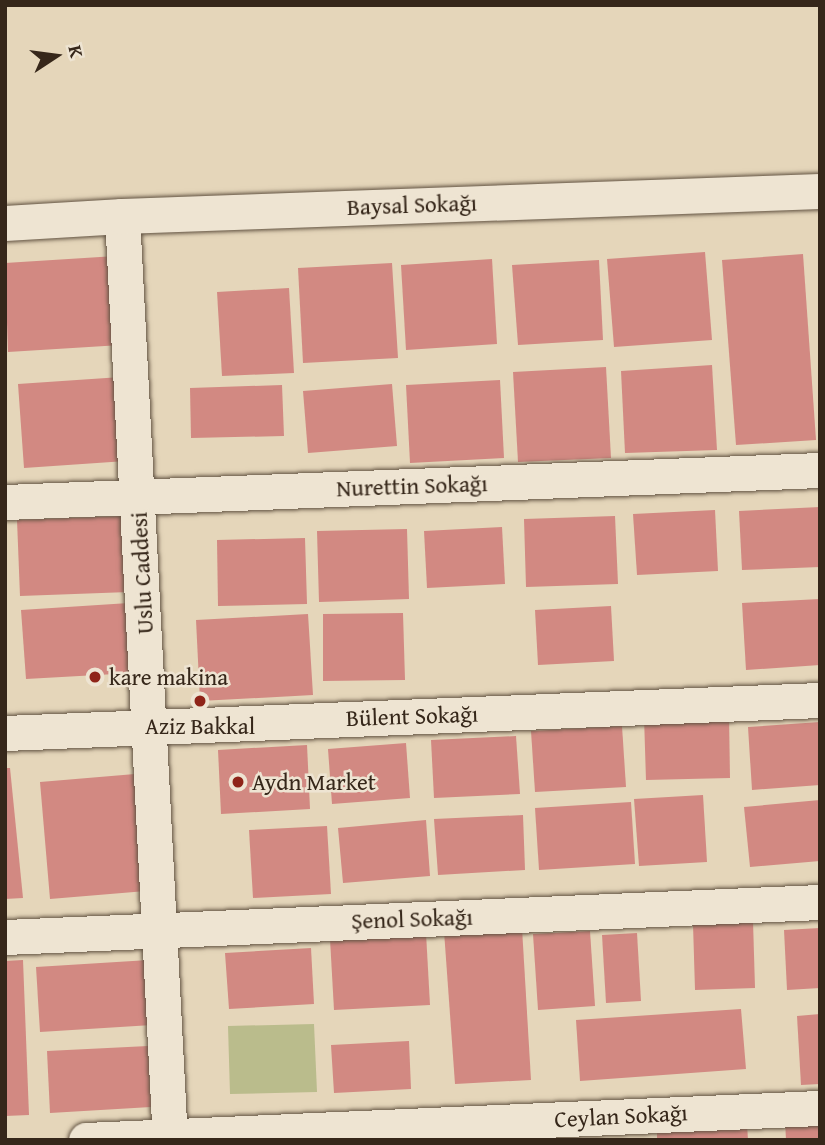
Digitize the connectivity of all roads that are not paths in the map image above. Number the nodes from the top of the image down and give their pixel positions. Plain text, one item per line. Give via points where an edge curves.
1 (820, 191) edge
2 (122, 216) junction
3 (5, 223) edge
4 (820, 470) edge
5 (138, 496) junction
6 (5, 502) edge
7 (820, 699) edge
8 (149, 727) junction
9 (5, 733) edge
10 (820, 902) edge
11 (159, 930) junction
12 (5, 937) edge
13 (820, 1108) edge
14 (170, 1138) edge
15 (86, 1140) edge

1 - 2 street, Baysal Sokağı
2 - 3 street, Baysal Sokağı
2 - 5 street, Uslu Caddesi
4 - 5 street, Nurettin Sokağı
5 - 6 street, Nurettin Sokağı
5 - 8 street, Uslu Caddesi
7 - 8 street, Bülent Sokağı
8 - 9 street, Bülent Sokağı
8 - 11 street, Uslu Caddesi
10 - 11 street, Şenol Sokağı
11 - 12 street, Şenol Sokağı
11 - 14 street, Uslu Caddesi
13 - 14 street, Ceylan Sokağı
14 - 15 street, Ceylan Sokağı

